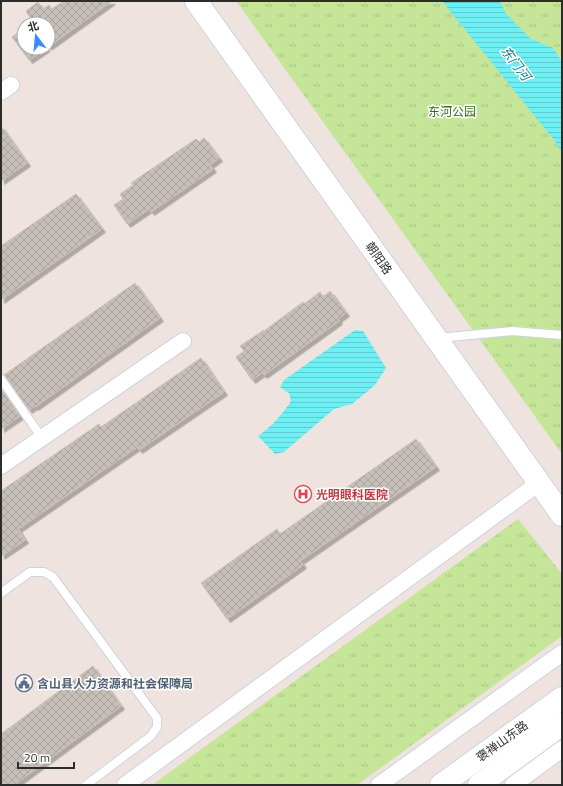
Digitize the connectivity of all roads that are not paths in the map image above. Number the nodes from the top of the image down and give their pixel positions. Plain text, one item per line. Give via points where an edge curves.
1 (196, 1) edge
2 (562, 335) edge
3 (435, 338) junction
4 (183, 341) dead end
5 (1, 379) edge
6 (42, 438) junction
7 (1, 466) edge
8 (539, 483) junction
9 (562, 515) edge
10 (1, 593) edge
11 (562, 653) edge
12 (562, 698) edge
13 (562, 724) edge
14 (562, 749) edge
15 (86, 785) edge
16 (125, 785) edge
17 (379, 785) edge
18 (441, 785) edge
19 (479, 785) edge
20 (513, 785) edge

1 - 3 main road, 朝阳路
2 - 3 lane via 512,331
3 - 8 main road, 朝阳路
4 - 6 street
5 - 6 lane
6 - 7 street
8 - 9 main road, 朝阳路
8 - 16 street
10 - 15 lane via 30,572 44,572 53,577 157,718 157,727 151,736
11 - 17 street
12 - 18 main road, 褒禅山东路
13 - 19 main road, 褒禅山东路
14 - 20 street

